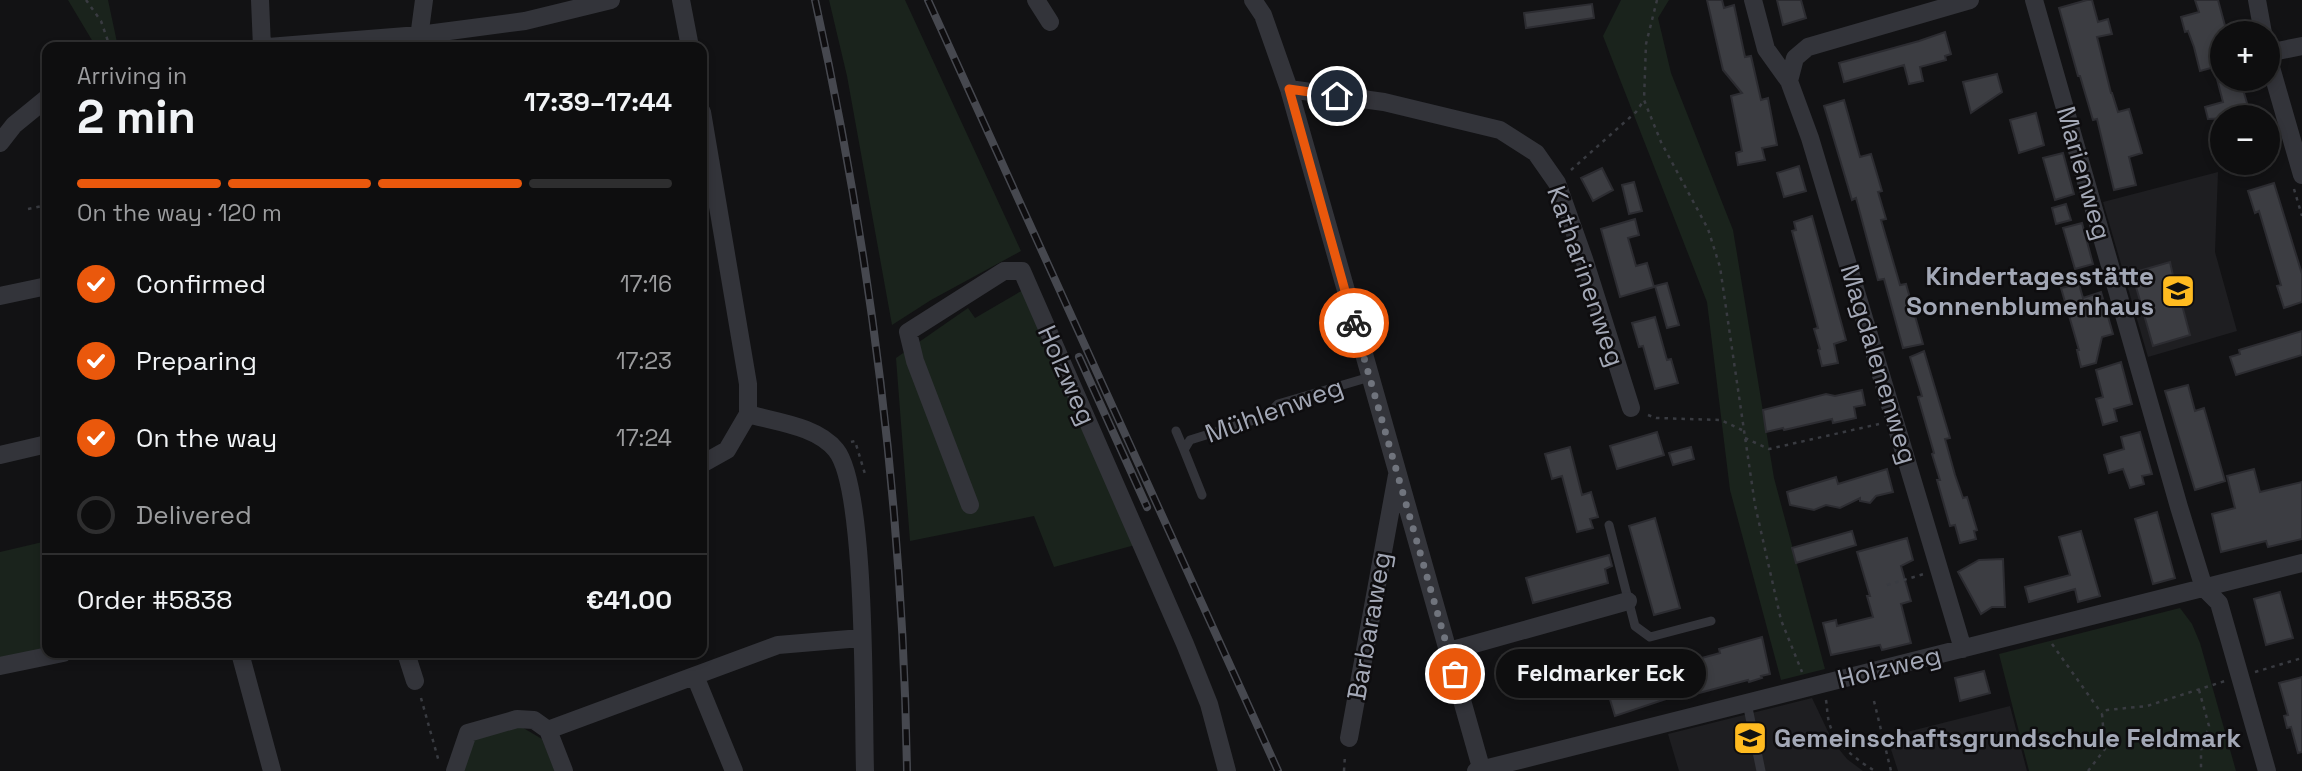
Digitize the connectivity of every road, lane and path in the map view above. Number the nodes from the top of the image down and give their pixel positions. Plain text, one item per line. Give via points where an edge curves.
1 (86, 0) edge
2 (260, 0) edge
3 (424, 0) edge
4 (611, 0) edge
5 (681, 0) edge
6 (1036, 0) edge
7 (1253, 0) edge
8 (1657, 0) edge
9 (1753, 0) edge
10 (1970, 0) edge
11 (2035, 0) edge
12 (2257, 0) edge
13 (2261, 21) edge
14 (1050, 22) dead end
15 (419, 41) edge
16 (108, 42) edge
17 (264, 42) edge
18 (393, 42) edge
19 (689, 42) edge
20 (2302, 46) edge
21 (2280, 52) edge
22 (1789, 81) junction
23 (1289, 89) junction
24 (2278, 91) edge
25 (1644, 100) junction
26 (42, 101) edge
27 (707, 142) edge
28 (0, 143) edge
29 (2302, 175) edge
30 (1558, 183) junction
31 (42, 206) edge
32 (28, 209) dead end
33 (42, 287) edge
34 (0, 296) edge
35 (1370, 377) junction
36 (1631, 408) joint
37 (748, 414) junction
38 (1896, 420) junction
39 (1742, 430) junction
40 (1176, 432) dead end
41 (1745, 438) junction
42 (42, 445) edge
43 (1184, 450) junction
44 (0, 456) edge
45 (707, 461) edge
46 (1398, 472) junction
47 (1202, 495) dead end
48 (970, 505) dead end
49 (1609, 525) dead end
50 (2302, 563) edge
51 (1940, 569) junction
52 (1886, 585) dead end
53 (2204, 588) junction
54 (1628, 601) junction
55 (1711, 621) dead end
56 (2042, 629) junction
57 (861, 638) junction
58 (1962, 649) junction
59 (1448, 651) junction
60 (42, 657) edge
61 (241, 658) edge
62 (408, 658) edge
63 (2302, 658) edge
64 (0, 666) edge
65 (695, 676) junction
66 (2241, 677) junction
67 (415, 681) joint
68 (1809, 688) junction
69 (2199, 689) junction
70 (1874, 701) dead end
71 (1747, 703) junction
72 (2102, 714) junction
73 (548, 730) junction
74 (1349, 738) dead end
75 (272, 771) edge
76 (441, 771) edge
77 (455, 771) edge
78 (564, 771) edge
79 (734, 771) edge
80 (864, 771) edge
81 (1227, 771) edge
82 (1480, 771) edge
83 (1761, 771) edge
84 (1875, 771) edge
85 (1891, 771) edge
86 (2088, 771) edge
87 (2201, 771) edge
88 (2267, 771) edge

1 - 16 path via 102,21
2 - 17 street
3 - 15 street
4 - 15 street via 525,22
5 - 19 street
6 - 14 street
7 - 23 street, Mühlenweg
8 - 25 path via 1646,44
9 - 22 street, Magdalenenweg via 1766,49
10 - 22 street via 1808,47 1795,58
11 - 53 street, Marienweg
12 - 13 street
15 - 18 street
20 - 21 street
22 - 38 street, Magdalenenweg via 1811,138
23 - 30 street, Katharinenweg via 1384,102 1500,130 1536,153
23 - 35 street, Mühlenweg
24 - 29 street
25 - 30 path
25 - 39 path via 1708,229 1720,267
26 - 28 street via 13,125
27 - 37 street via 748,384
30 - 36 street, Katharinenweg
31 - 32 path
33 - 34 street
35 - 43 lane, Mühlenweg via 1278,404 1267,416 1190,440
35 - 46 street, Mühlenweg
36 - 39 path via 1656,418 1721,420
37 - 45 street via 727,450
37 - 57 street via 818,435 841,457 851,491
38 - 41 path via 1769,449
38 - 51 street, Magdalenenweg
39 - 41 path
40 - 43 lane, Mühlenweg
41 - 68 path via 1781,620
42 - 44 street
43 - 47 lane, Mühlenweg
46 - 59 street, Mühlenweg
46 - 74 street, Barbaraweg
48 - 81 street, Holzweg via 908,332 1004,271 1021,271 1185,644 1209,704
49 - 54 lane
50 - 53 street, Holzweg
51 - 52 path
51 - 58 street, Magdalenenweg
53 - 56 street, Holzweg
53 - 66 street, Marienweg via 2219,603
54 - 55 lane via 1635,626 1650,637
54 - 59 street
56 - 58 street, Holzweg
56 - 72 path
57 - 65 street via 778,645
57 - 80 street
58 - 68 street, Holzweg
59 - 82 street, Mühlenweg
60 - 64 street
61 - 75 street
62 - 67 street
63 - 66 path
65 - 73 street
65 - 79 street
66 - 69 path
66 - 88 street, Marienweg
67 - 76 path
68 - 71 street, Holzweg
68 - 84 path via 1825,700 1839,740
69 - 72 path
69 - 87 path via 2209,726 2201,750
70 - 85 path
71 - 82 street, Holzweg
71 - 83 lane
72 - 86 path via 2105,749
73 - 77 street via 534,720 517,719 468,733
73 - 78 street

